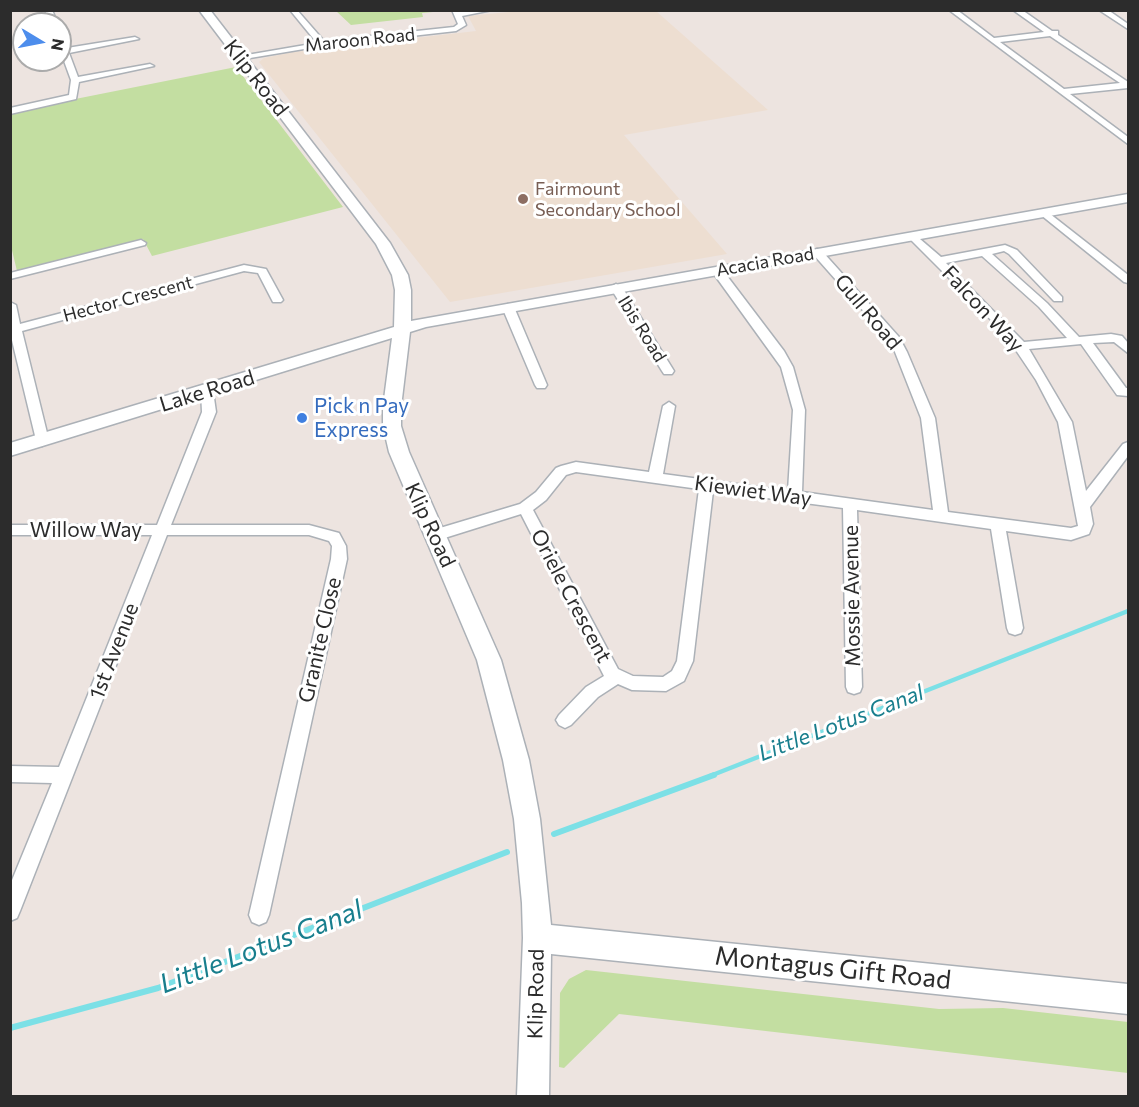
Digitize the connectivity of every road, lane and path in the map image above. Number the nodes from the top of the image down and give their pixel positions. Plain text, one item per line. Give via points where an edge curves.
1 (204, 10) edge
2 (293, 10) edge
3 (489, 10) edge
4 (952, 10) edge
5 (1016, 10) edge
6 (1102, 10) edge
7 (458, 12) edge
8 (1051, 21) dead end
9 (1128, 27) edge
10 (1053, 33) junction
11 (135, 39) dead end
12 (993, 40) junction
13 (322, 44) junction
14 (72, 50) edge
15 (241, 58) junction
16 (150, 66) dead end
17 (72, 71) edge
18 (75, 80) junction
19 (1128, 85) edge
20 (1063, 92) junction
21 (10, 111) edge
22 (1128, 140) edge
23 (1128, 198) edge
24 (1045, 213) junction
25 (914, 236) junction
26 (141, 243) dead end
27 (817, 252) junction
28 (984, 252) junction
29 (939, 261) junction
30 (717, 270) junction
31 (10, 276) edge
32 (1128, 280) edge
33 (616, 287) junction
34 (1058, 299) dead end
35 (277, 300) dead end
36 (10, 305) edge
37 (508, 307) junction
38 (402, 329) junction
39 (14, 332) edge
40 (1081, 341) junction
41 (1021, 346) junction
42 (1128, 349) edge
43 (668, 371) dead end
44 (541, 385) dead end
45 (207, 391) junction
46 (1128, 392) edge
47 (669, 406) dead end
48 (42, 441) junction
49 (1128, 447) edge
50 (10, 450) edge
51 (655, 477) junction
52 (707, 484) junction
53 (795, 496) junction
54 (850, 504) junction
55 (1083, 505) junction
56 (525, 508) junction
57 (941, 516) junction
58 (998, 524) junction
59 (1086, 524) joint
60 (10, 530) edge
61 (161, 531) junction
62 (435, 535) junction
63 (1015, 628) dead end
64 (617, 676) junction
65 (854, 687) dead end
66 (565, 720) dead end
67 (10, 774) edge
68 (65, 774) junction
69 (10, 911) edge
70 (259, 915) dead end
71 (537, 938) junction
72 (1128, 999) edge
73 (533, 1096) edge

1 - 15 street, Klip Road
2 - 13 street
3 - 7 street
4 - 12 street
5 - 10 street
6 - 9 street
7 - 13 street, Maroon Road via 462,25 456,29
8 - 10 street via 1067,32
10 - 12 street
10 - 19 street
11 - 14 street
12 - 20 street
13 - 15 street, Maroon Road
15 - 38 street, Klip Road via 392,255 402,282
16 - 18 street
17 - 18 street
18 - 21 street via 73,97
19 - 20 street
20 - 22 street
23 - 24 street, Acacia Road
24 - 25 street, Acacia Road
24 - 32 street
25 - 27 street, Acacia Road
25 - 29 street, Falcon Way
26 - 31 street
27 - 30 street, Acacia Road
27 - 57 street, Gull Road via 895,340 901,352 928,418
28 - 29 street
28 - 34 street via 1005,248 1013,252
28 - 40 street
29 - 41 street, Falcon Way
30 - 33 street, Acacia Road
30 - 53 street via 787,367 799,410
33 - 37 street, Acacia Road
33 - 43 street, Ibis Road
35 - 39 street, Hector Crescent via 262,271 240,269
36 - 39 street
37 - 38 street, Acacia Road
37 - 44 street
38 - 45 street, Lake Road
38 - 62 street, Klip Road via 392,426 406,472
39 - 48 street
40 - 41 street
40 - 42 street via 1118,339
40 - 46 street via 1122,392
41 - 55 street, Falcon Way via 1065,422
45 - 48 street, Lake Road
45 - 61 street, 1st Avenue via 209,412
47 - 51 street
48 - 50 street, Lake Road
49 - 55 street
51 - 52 street, Kiewiet Way
51 - 56 street, Kiewiet Way via 568,467
52 - 53 street, Kiewiet Way
52 - 64 street, Oriele Crescent via 685,661 678,676 666,684 632,683
53 - 54 street, Kiewiet Way
54 - 57 street, Kiewiet Way
54 - 65 street, Mossie Avenue
55 - 59 street, Falcon Way
56 - 62 street, Kiewiet Way
56 - 64 street, Oriele Crescent via 603,660
57 - 58 street, Kiewiet Way
58 - 59 street, Kiewiet Way via 1071,534 1084,530
58 - 63 street
60 - 61 street, Willow Way
61 - 68 street, 1st Avenue
61 - 70 street, Granite Close via 309,530 334,537 339,546
62 - 71 street, Klip Road via 489,660 516,760 532,859
64 - 66 street via 592,692
67 - 68 street
68 - 69 street, 1st Avenue
71 - 72 street, Montagus Gift Road
71 - 73 street, Klip Road

